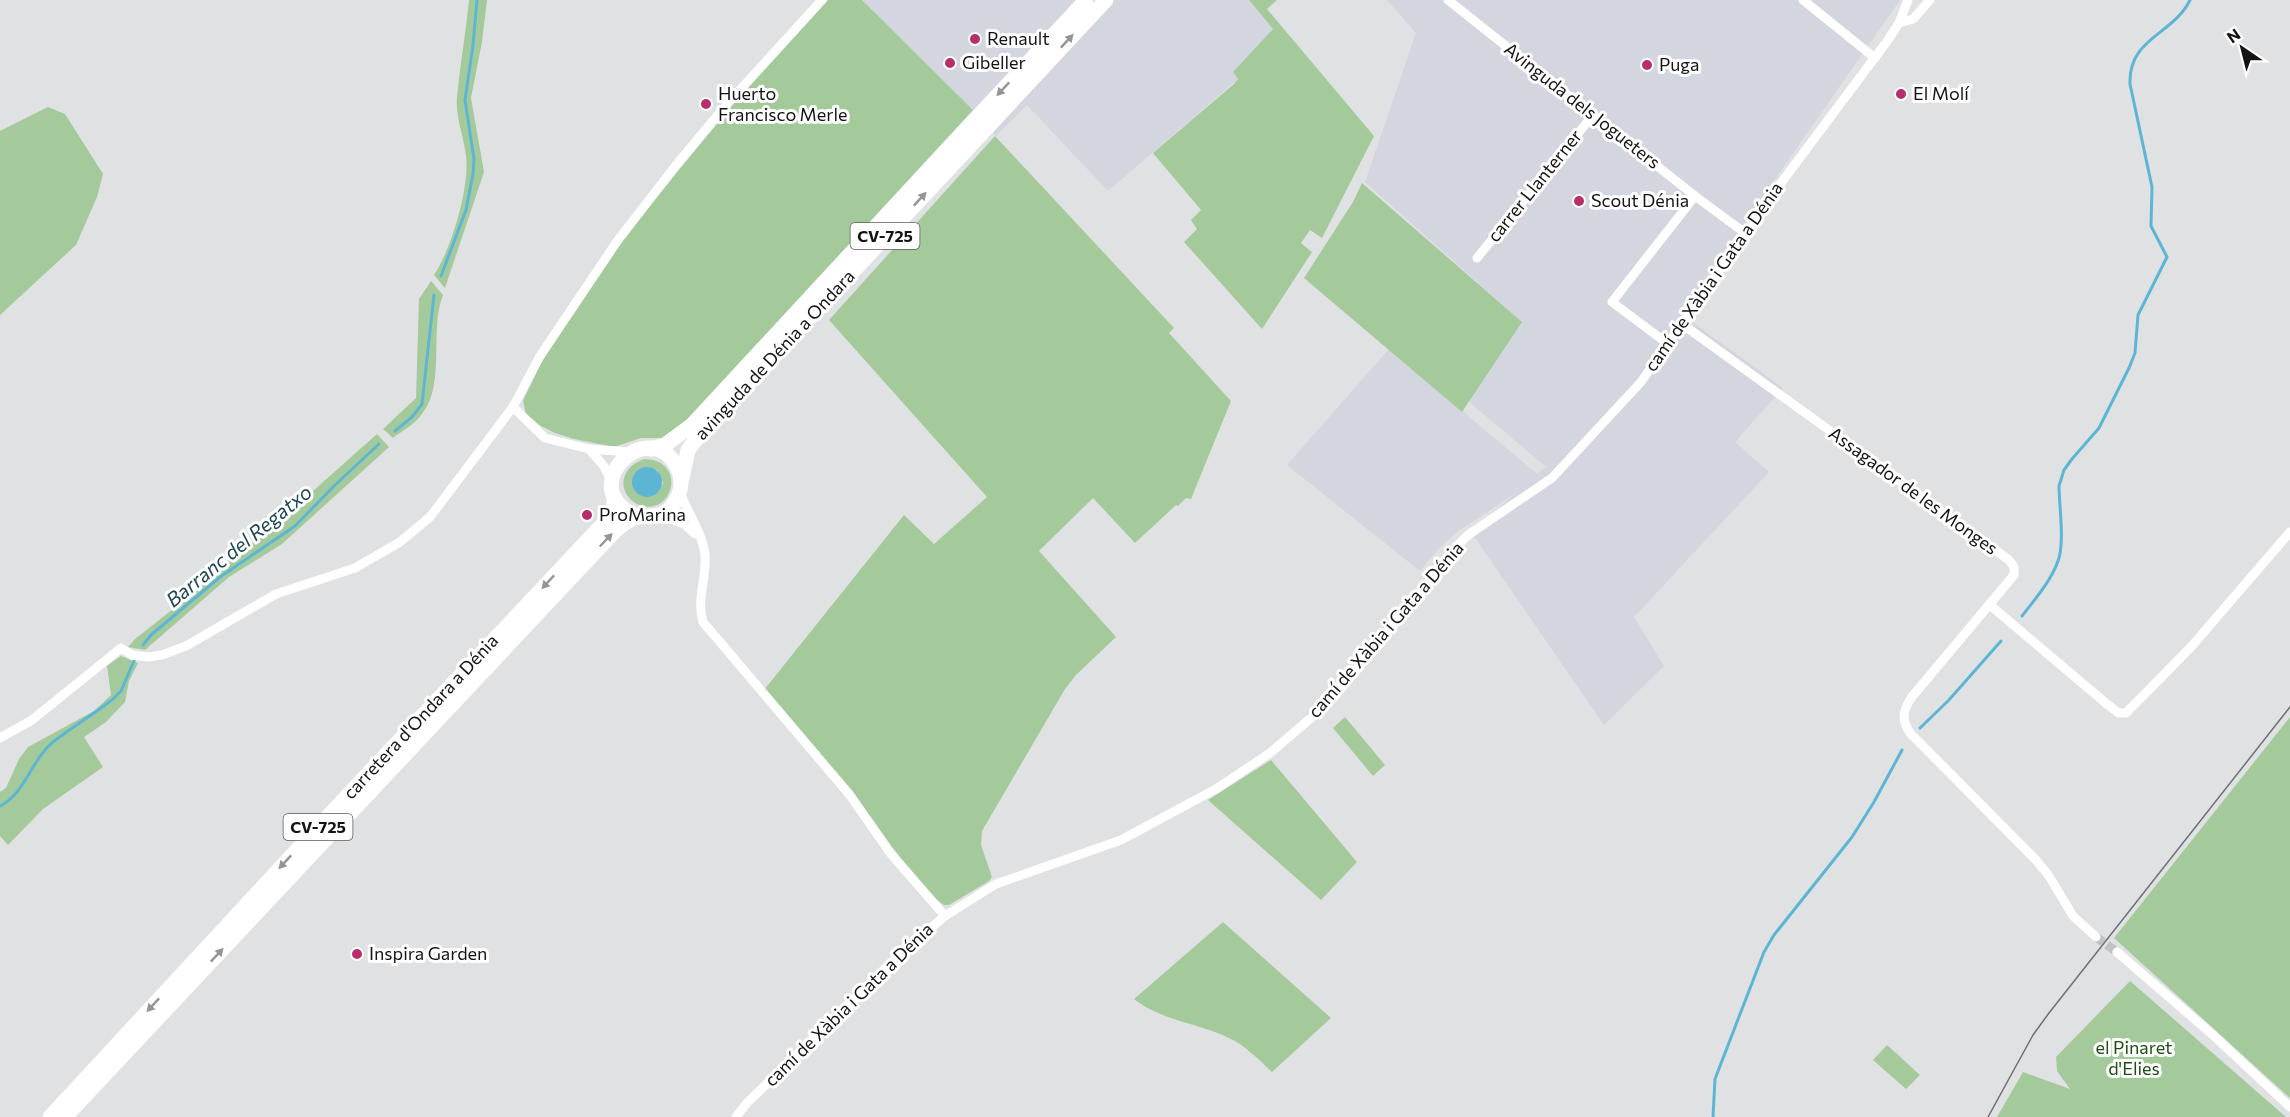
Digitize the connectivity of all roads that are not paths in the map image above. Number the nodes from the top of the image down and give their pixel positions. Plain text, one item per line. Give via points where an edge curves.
1 (822, 0) edge
2 (1086, 0) edge
3 (1106, 0) edge
4 (1448, 0) edge
5 (1803, 0) edge
6 (1908, 0) edge
7 (1930, 0) edge
8 (1899, 23) junction
9 (1875, 58) junction
10 (1593, 115) junction
11 (1695, 196) junction
12 (1745, 233) junction
13 (1477, 258) dead end
14 (1682, 324) junction
15 (1668, 344) junction
16 (513, 407) junction
17 (589, 449) junction
18 (651, 449) junction
19 (632, 452) junction
20 (612, 482) junction
21 (680, 487) junction
22 (615, 498) junction
23 (660, 515) junction
24 (639, 517) junction
25 (2290, 532) edge
26 (702, 539) junction
27 (1990, 605) junction
28 (0, 738) edge
29 (945, 916) junction
30 (2096, 937) tunnel mouth
31 (2116, 952) tunnel mouth
32 (2290, 1107) edge
33 (50, 1117) edge
34 (65, 1117) edge
35 (736, 1117) edge

1 - 16 street via 728,103 618,240 540,356
2 -> 18 main road, avinguda de Dénia a Ondara / CV-725 via 692,425 665,445
21 -> 3 main road, avinguda de Dénia a Ondara / CV-725 via 685,460 694,442
4 - 10 street, Avinguda dels Jogueters
5 - 9 street
6 - 8 street, camí de Xàbia i Gata a Dénia
7 - 8 street via 1913,19
8 - 9 street, camí de Xàbia i Gata a Dénia
9 - 12 street, camí de Xàbia i Gata a Dénia
10 - 11 street, Avinguda dels Jogueters
10 - 13 street, carrer Llanterner
11 - 12 street, Avinguda dels Jogueters
11 - 15 street via 1612,302
12 - 14 street, camí de Xàbia i Gata a Dénia
14 - 15 street, camí de Xàbia i Gata a Dénia
14 - 27 street, Assagador de les Monges via 2009,560 2014,575
15 - 29 street, camí de Xàbia i Gata a Dénia via 1629,396 1552,478 1455,548 1338,692 1270,753 1216,789 1121,840 996,884
16 - 17 street via 545,438
16 - 28 street via 430,517 400,542 356,568 276,594 171,652 143,657 121,648 32,720
17 - 19 street
17 - 20 street
18 - 19 main road, CV-725
18 - 21 main road via 669,456 675,463
19 - 20 main road via 618,464
20 - 22 main road
21 - 23 main road, CV-725 via 669,510
21 - 26 street
22 - 24 main road via 629,513
22 -> 33 main road, carretera d'Ondara a Dénia / CV-725 via 605,522
23 - 24 main road, CV-725
23 - 26 street via 684,524
34 -> 24 main road, carretera d'Ondara a Dénia / CV-725 via 525,624 612,534
25 - 27 street via 2191,648 2126,713 2108,705
26 - 29 street via 705,557 700,603 704,622 849,794 891,854
27 - 30 street, Assagador de les Monges via 1911,698 1903,714 1905,723 1910,733 2036,860 2073,916
29 - 35 street, camí de Xàbia i Gata a Dénia via 886,968
31 - 32 street

